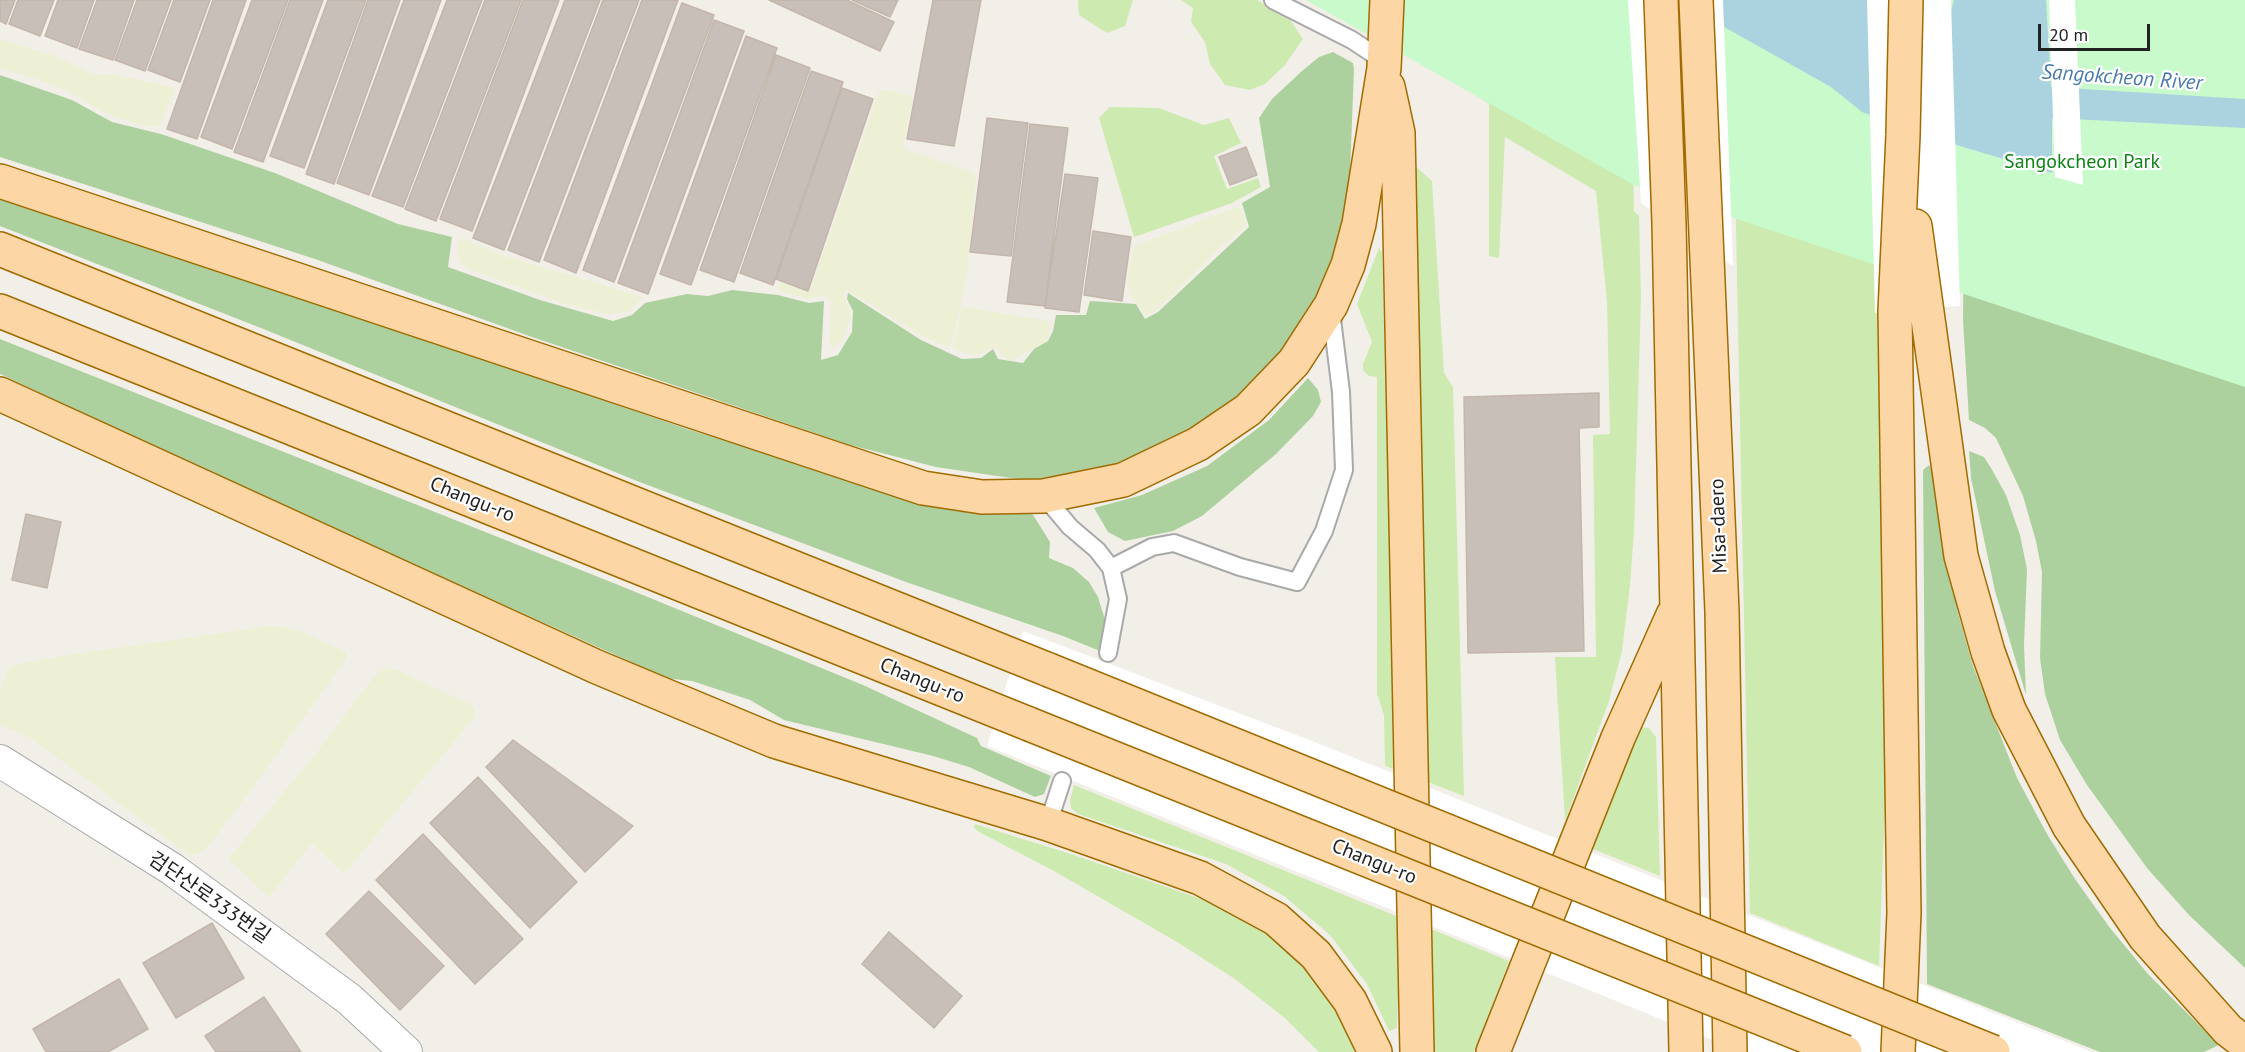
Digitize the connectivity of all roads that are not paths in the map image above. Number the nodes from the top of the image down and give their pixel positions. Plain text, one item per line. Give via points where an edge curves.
1 (1273, 0) edge
2 (1661, 0) edge
3 (1696, 0) edge
4 (1906, 0) edge
5 (1388, 6) edge
6 (1385, 65) junction
7 (0, 181) edge
8 (0, 249) edge
9 (1331, 305) junction
10 (1910, 310) junction
11 (0, 311) edge
12 (0, 394) edge
13 (1044, 496) junction
14 (1111, 568) junction
15 (1677, 605) junction
16 (1108, 653) dead end
17 (0, 761) edge
18 (1062, 781) dead end
19 (1048, 824) junction
20 (2245, 1043) edge
21 (406, 1052) edge
22 (1375, 1052) edge
23 (1417, 1052) edge
24 (1493, 1052) edge
25 (1686, 1052) edge
26 (1730, 1052) edge
27 (1845, 1052) edge
28 (1898, 1052) edge
29 (1993, 1052) edge

1 - 6 lane via 1352,40
2 - 15 main road via 1670,223
3 - 26 main road, Misa-daero via 1722,611
4 - 10 main road via 1903,135
5 - 6 main road
6 - 9 main road via 1359,224
6 - 23 main road via 1398,133
7 - 13 main road via 923,488 982,496
8 - 29 main road, bridge
9 - 13 main road via 1294,362 1248,410 1198,444 1123,480
9 - 14 lane via 1341,392 1344,470 1324,531 1297,582 1174,543 1152,547
10 - 20 main road via 1960,556 2009,710 2069,826 2145,937 2228,1030
10 - 28 main road via 1904,913
11 - 27 main road, Changu-ro, bridge
12 - 19 main road via 597,667 774,741
13 - 14 lane
14 - 16 lane via 1118,599
15 - 24 main road via 1618,738
15 - 25 main road
17 - 21 street, 검단산로333번길 via 172,869 350,999
18 - 19 lane
19 - 22 main road via 1200,878 1276,919 1316,955 1350,1001

